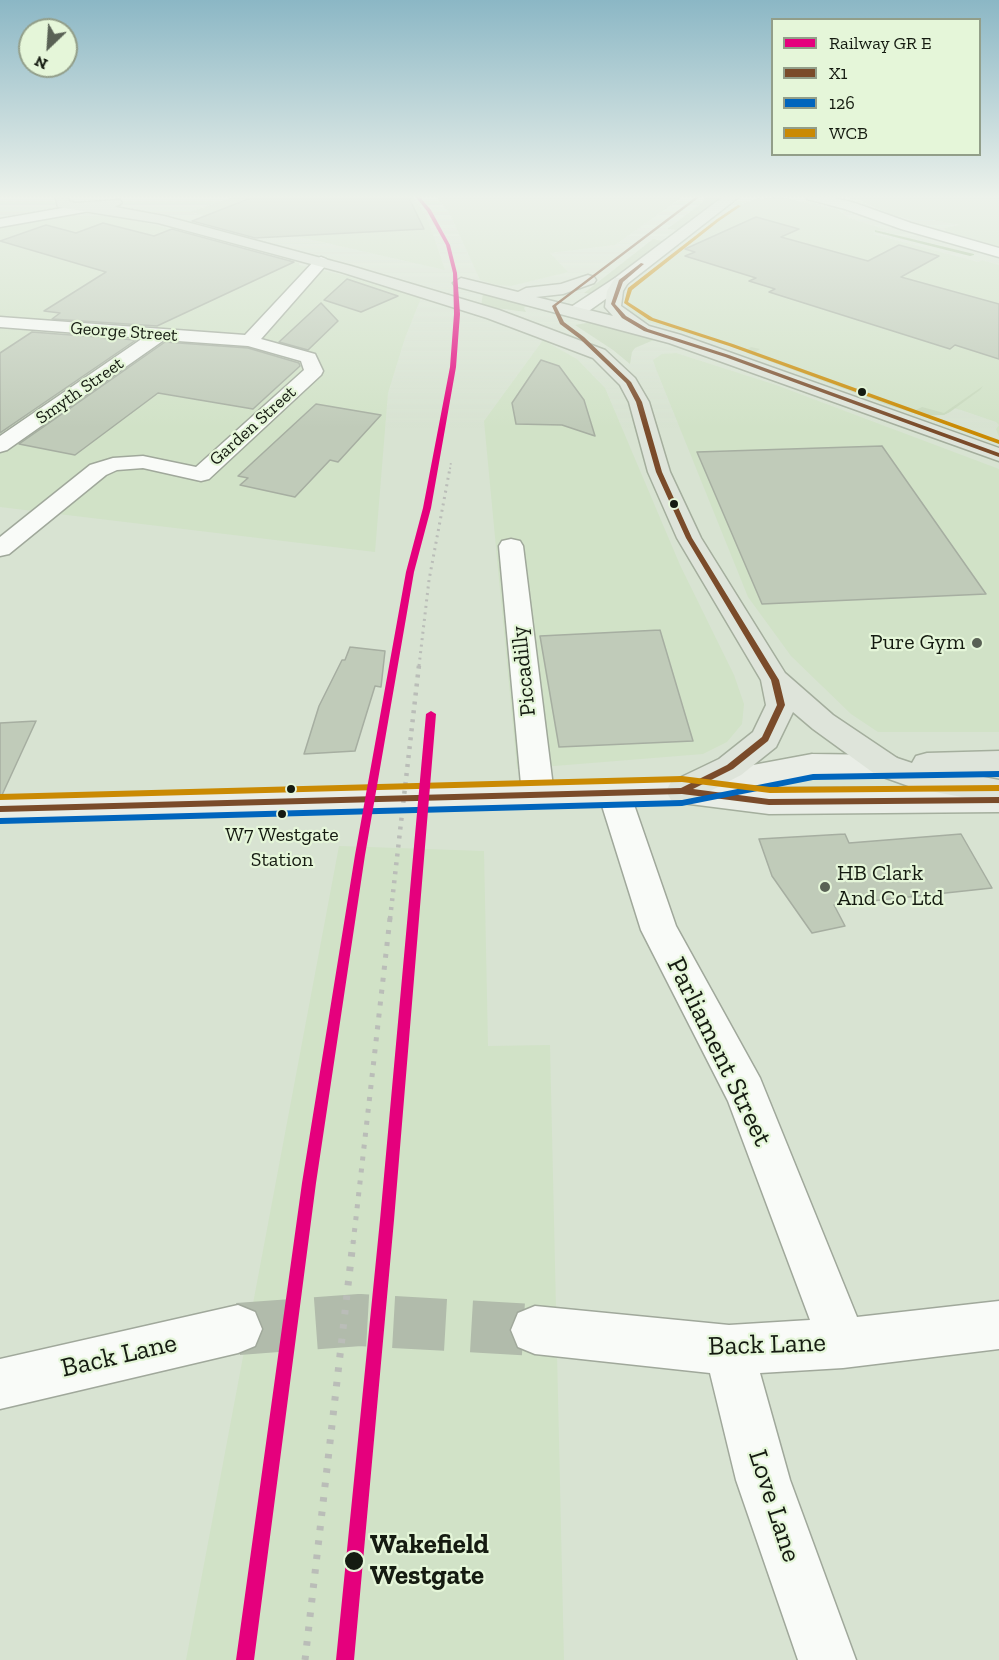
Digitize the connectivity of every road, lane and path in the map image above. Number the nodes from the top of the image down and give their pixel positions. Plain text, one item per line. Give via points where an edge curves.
1 (312, 273) edge
2 (359, 273) edge
3 (597, 273) edge
4 (631, 273) edge
5 (448, 280) dead end
6 (588, 280) junction
7 (621, 281) junction
8 (507, 294) junction
9 (556, 310) junction
10 (577, 311) junction
11 (493, 314) junction
12 (0, 322) edge
13 (646, 330) junction
14 (159, 334) junction
15 (675, 339) junction
16 (249, 341) junction
17 (599, 354) junction
18 (635, 366) junction
19 (0, 446) edge
20 (999, 455) edge
21 (511, 546) dead end
22 (0, 549) edge
23 (775, 680) junction
24 (999, 762) edge
25 (886, 766) junction
26 (682, 791) junction
27 (999, 792) edge
28 (614, 793) junction
29 (538, 795) junction
30 (999, 801) edge
31 (0, 809) edge
32 (999, 1325) edge
33 (237, 1329) tunnel mouth
34 (535, 1330) tunnel mouth
35 (843, 1343) junction
36 (729, 1350) junction
37 (0, 1384) edge
38 (827, 1660) edge

1 - 16 street
2 - 11 highway
3 - 6 main road
4 - 7 main road
5 - 8 highway
6 - 8 highway via 552,291
6 - 9 main road
7 - 10 main road
7 - 13 highway via 615,291 614,307
8 - 9 highway
9 - 10 highway
9 - 11 highway
9 - 17 highway via 561,323
10 - 13 highway
11 - 17 highway
12 - 14 street, George Street
13 - 15 highway
14 - 16 street, George Street
14 - 19 street, Smyth Street
15 - 18 highway
15 - 20 highway
16 - 22 street, Garden Street via 309,357 314,370 201,474 143,462 113,464 98,470
17 - 18 highway
18 - 23 highway via 639,402 659,472 689,538
21 - 29 street, Piccadilly
23 - 25 highway via 824,722
23 - 26 highway via 781,705 765,739 730,767
24 - 25 highway
25 - 26 main road via 812,765
25 - 27 highway via 914,776
26 - 28 main road
26 - 30 main road via 769,802
28 - 29 main road
28 - 35 street, Parliament Street via 659,930 745,1092
29 - 31 main road
32 - 35 street, Back Lane
33 - 37 street, Back Lane
34 - 36 street, Back Lane
35 - 36 street, Back Lane
36 - 38 street, Love Lane via 763,1480

